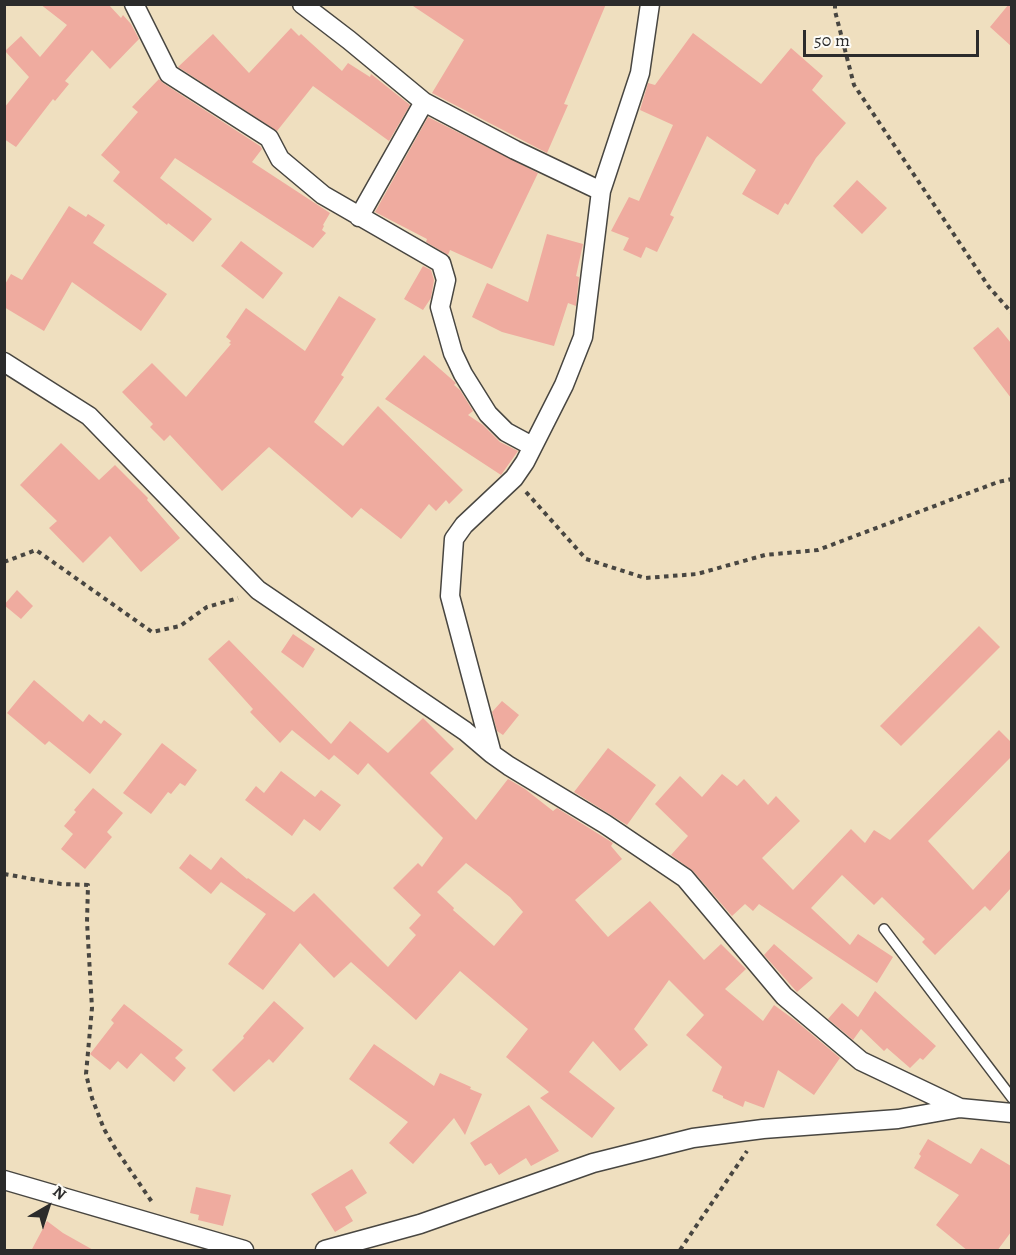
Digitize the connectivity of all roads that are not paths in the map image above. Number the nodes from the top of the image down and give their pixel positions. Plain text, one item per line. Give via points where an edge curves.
1 (134, 4) edge
2 (302, 4) edge
3 (650, 4) edge
4 (424, 102) junction
5 (602, 190) junction
6 (359, 217) junction
7 (4, 362) edge
8 (532, 446) junction
9 (492, 754) junction
10 (884, 928) dead end
11 (1011, 1098) edge
12 (960, 1108) junction
13 (1011, 1113) edge
14 (4, 1180) edge
15 (244, 1251) edge
16 (325, 1251) edge

1 - 6 street via 169,74 269,138 280,159 323,195
2 - 4 street
3 - 5 street via 640,73
4 - 5 street
4 - 6 street
5 - 8 street via 583,338
6 - 8 street via 441,263 446,280 440,307 453,354 488,414 506,432
7 - 9 street via 89,416 258,590 465,731
8 - 9 street via 514,478 454,539 450,596
9 - 12 street via 685,878 784,996 861,1061
10 - 11 lane
12 - 13 street
12 - 16 street via 898,1119 693,1138 593,1163 420,1224
14 - 15 street

